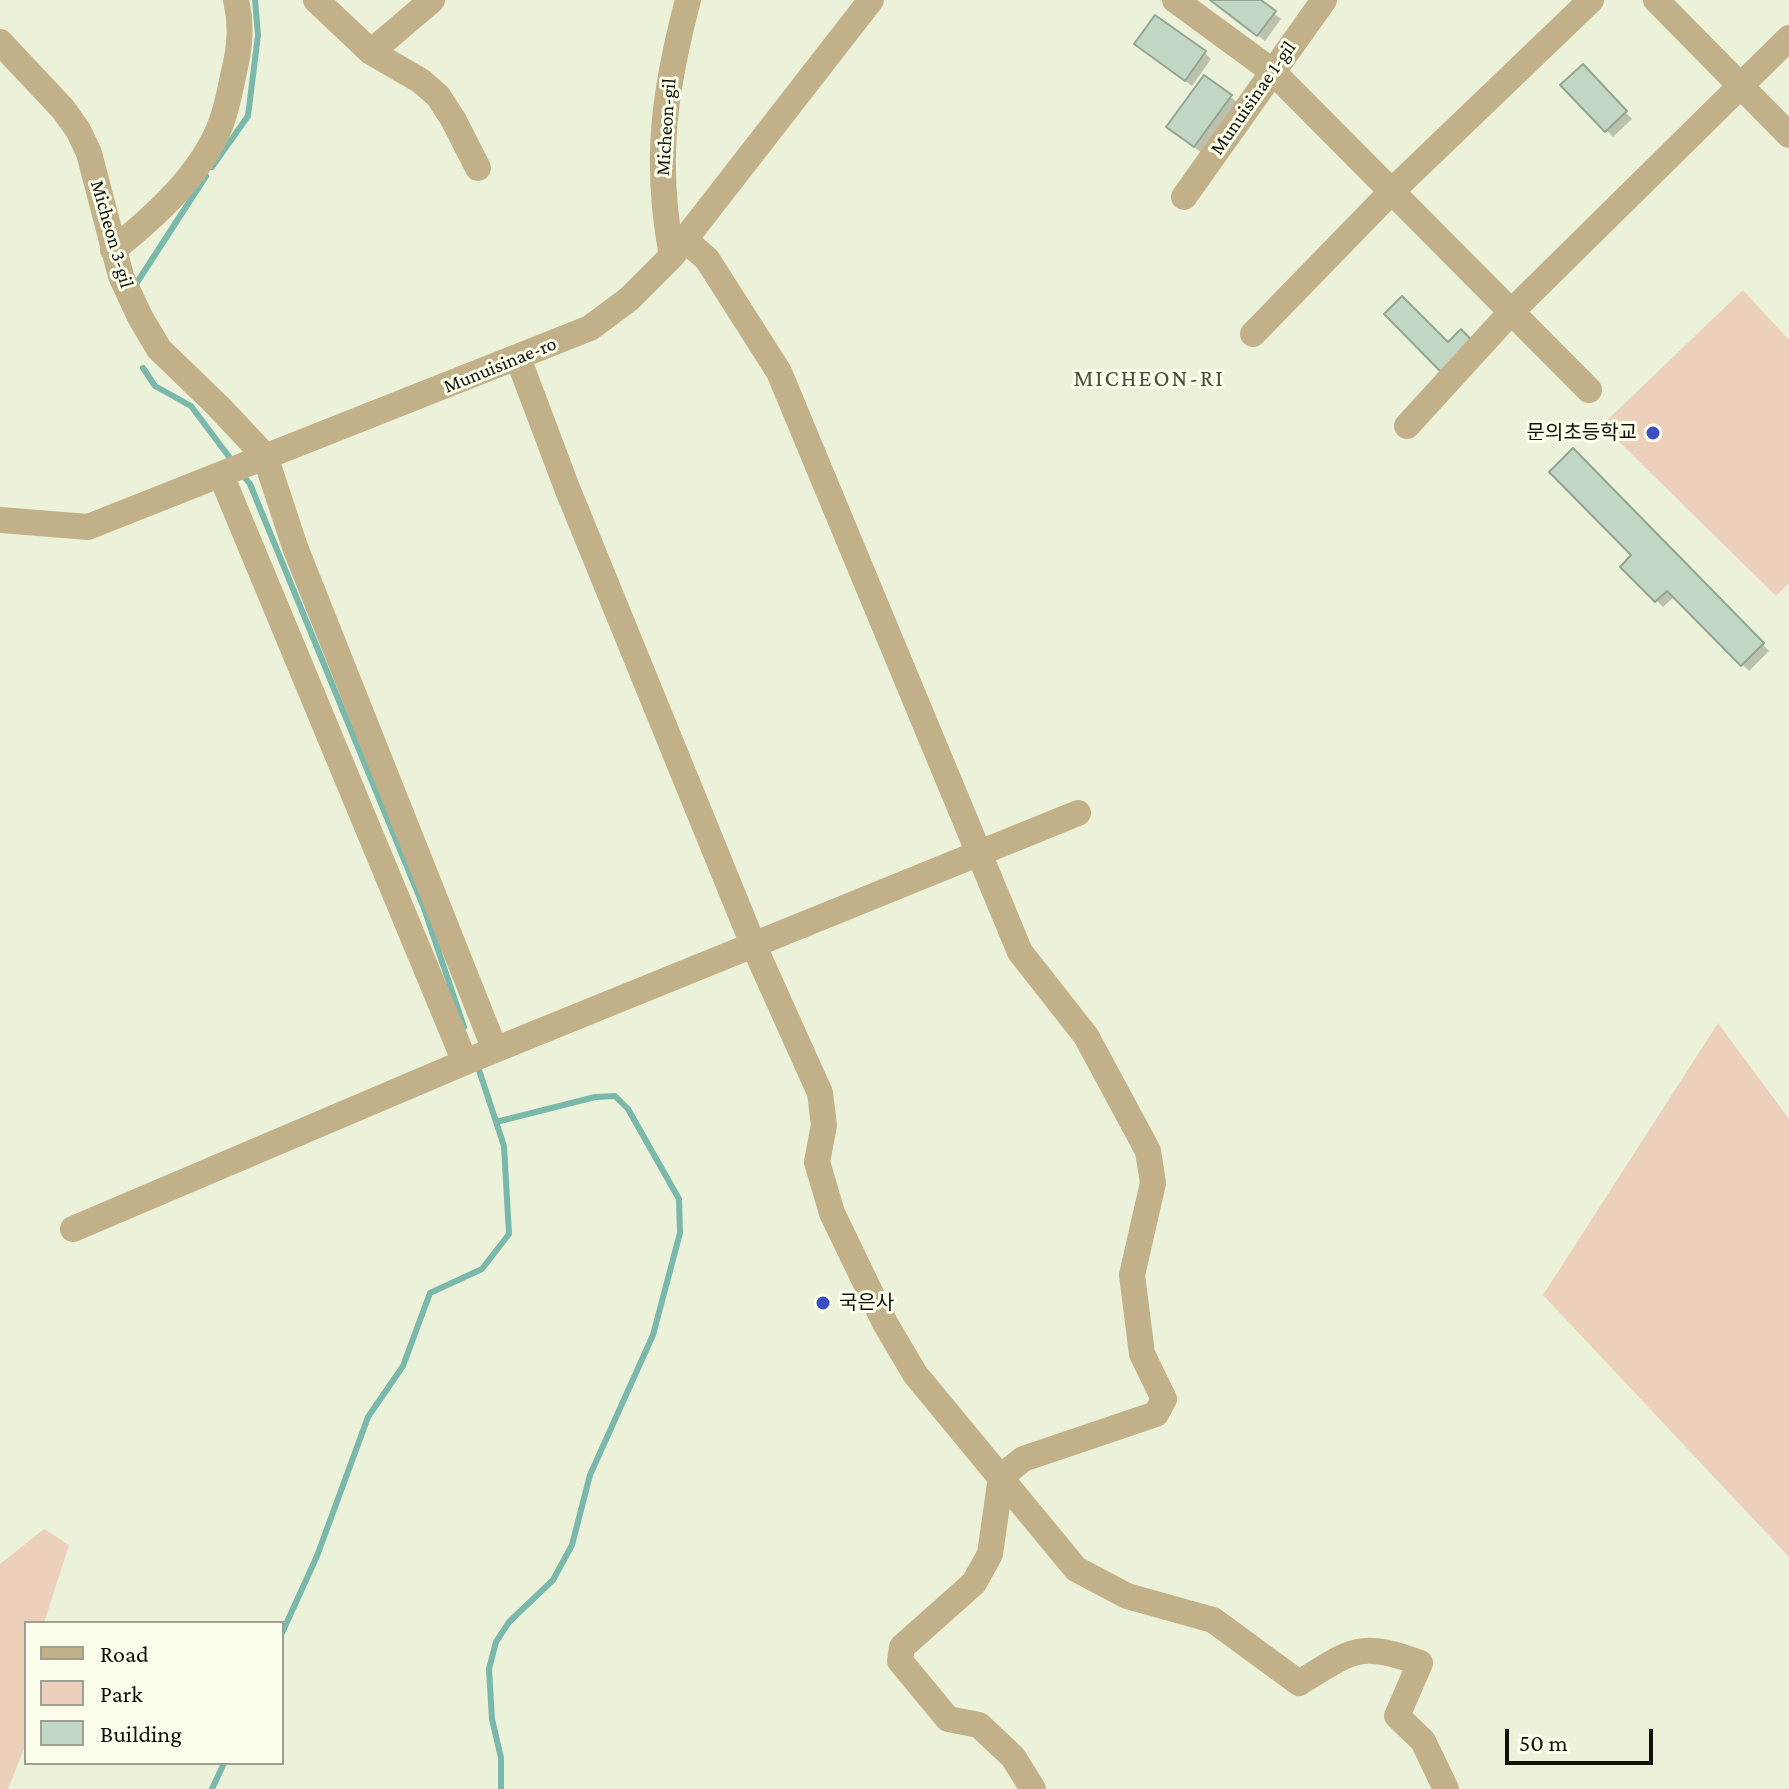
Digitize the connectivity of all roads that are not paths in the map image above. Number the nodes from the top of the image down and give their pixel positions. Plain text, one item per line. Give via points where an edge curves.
1 (236, 0) edge
2 (316, 0) edge
3 (432, 0) edge
4 (688, 0) edge
5 (871, 0) edge
6 (1175, 0) edge
7 (1324, 0) edge
8 (1591, 0) edge
9 (1656, 0) edge
10 (1789, 38) edge
11 (0, 42) edge
12 (371, 52) junction
13 (1272, 71) junction
14 (1740, 84) junction
15 (1789, 135) edge
16 (478, 168) dead end
17 (1393, 190) junction
18 (1184, 197) dead end
19 (678, 248) junction
20 (113, 250) junction
21 (1512, 311) junction
22 (1253, 334) dead end
23 (518, 358) junction
24 (1589, 390) dead end
25 (1407, 426) dead end
26 (242, 467) junction
27 (0, 520) edge
28 (1078, 813) dead end
29 (979, 854) junction
30 (753, 944) junction
31 (479, 1056) junction
32 (73, 1229) dead end
33 (1001, 1477) junction
34 (1033, 1789) edge
35 (1446, 1789) edge

1 - 20 street via 241,21 238,55 220,127 181,187
2 - 12 street
3 - 12 street
4 - 19 street, Micheon-gil via 671,63 662,128 661,178
5 - 19 street, Munuisinae-ro
6 - 13 street
7 - 13 street, Munuisinae 1-gil
8 - 17 street
9 - 14 street
10 - 14 street
11 - 20 street, Micheon 3-gil via 78,130 89,153
12 - 16 street via 438,96
13 - 17 street
13 - 18 street, Munuisinae 1-gil
14 - 15 street
14 - 21 street
17 - 21 street
17 - 22 street
19 - 23 street, Munuisinae-ro via 629,299 590,328
19 - 29 street via 707,259 779,372
20 - 26 street, Micheon 3-gil via 159,349 218,406
21 - 24 street
21 - 25 street
23 - 26 street, Munuisinae-ro
23 - 30 street
26 - 27 street, Munuisinae-ro via 88,527
26 - 31 street
26 - 31 street via 295,547
28 - 29 street
29 - 30 street
29 - 33 street via 1020,952 1086,1036 1148,1151 1153,1183 1132,1275 1142,1354 1164,1399 1156,1414 1023,1459
30 - 31 street
30 - 33 street via 820,1093 824,1125 817,1162 832,1213 915,1374
31 - 32 street
33 - 34 street via 990,1554 974,1583 902,1647 900,1661 948,1719 979,1725 1013,1757
33 - 35 street via 1076,1569 1127,1596 1213,1620 1299,1683 1351,1651 1386,1651 1420,1663 1397,1716 1423,1741

